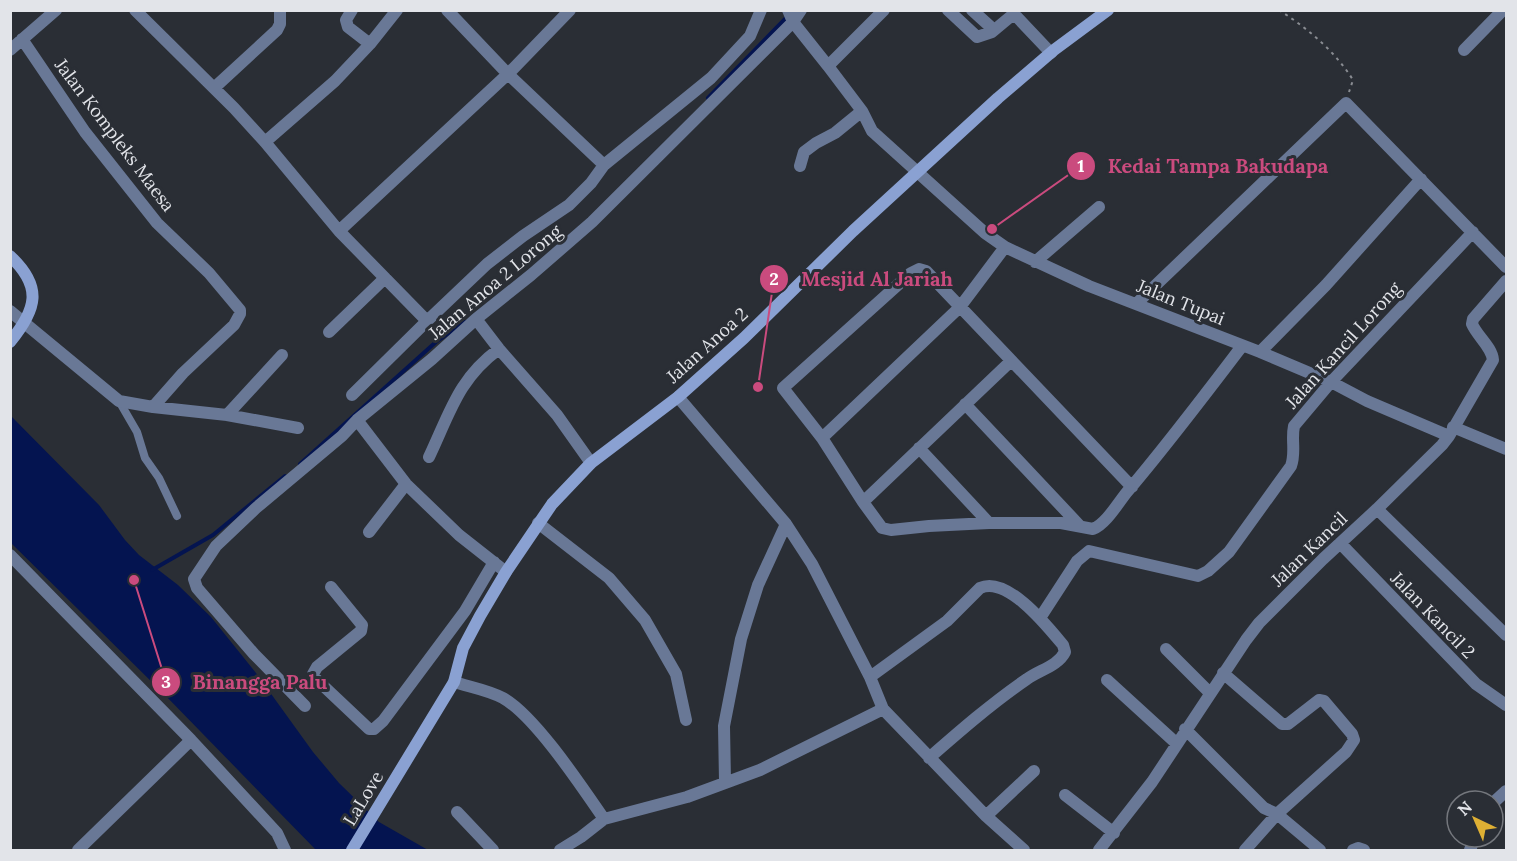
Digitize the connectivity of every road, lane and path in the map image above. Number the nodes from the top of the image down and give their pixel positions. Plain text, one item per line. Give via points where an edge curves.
1 (56, 10) edge
2 (135, 10) edge
3 (280, 10) edge
4 (352, 10) edge
5 (397, 10) edge
6 (447, 10) edge
7 (570, 10) edge
8 (761, 10) edge
9 (801, 10) edge
10 (884, 10) edge
11 (948, 10) edge
12 (972, 10) edge
13 (1108, 10) edge
14 (1279, 10) edge
15 (1503, 10) edge
16 (790, 16) edge
17 (994, 30) junction
18 (22, 39) junction
19 (370, 44) junction
20 (10, 50) edge
21 (1464, 50) dead end
22 (1051, 53) junction
23 (828, 66) junction
24 (508, 74) junction
25 (214, 88) junction
26 (1346, 103) junction
27 (862, 111) junction
28 (265, 142) junction
29 (604, 165) junction
30 (800, 166) dead end
31 (917, 173) junction
32 (1421, 179) junction
33 (1099, 207) dead end
34 (339, 231) junction
35 (1473, 232) junction
36 (1005, 247) junction
37 (10, 255) edge
38 (1035, 262) junction
39 (1506, 267) edge
40 (385, 278) junction
41 (1506, 281) edge
42 (1137, 303) junction
43 (960, 308) junction
44 (10, 310) edge
45 (476, 318) junction
46 (427, 321) junction
47 (26, 323) junction
48 (329, 332) dead end
49 (10, 342) edge
50 (1242, 346) junction
51 (499, 349) junction
52 (1260, 352) junction
53 (282, 355) dead end
54 (1011, 361) junction
55 (1331, 382) junction
56 (352, 395) dead end
57 (678, 397) junction
58 (119, 401) junction
59 (965, 404) junction
60 (153, 407) junction
61 (227, 415) junction
62 (357, 420) junction
63 (298, 428) dead end
64 (1451, 432) junction
65 (822, 438) junction
66 (919, 448) junction
67 (1506, 449) edge
68 (429, 457) dead end
69 (591, 463) junction
70 (406, 484) junction
71 (1132, 487) junction
72 (862, 502) junction
73 (1377, 510) junction
74 (177, 516) dead end
75 (538, 523) junction
76 (989, 523) junction
77 (786, 524) junction
78 (1080, 526) junction
79 (369, 532) dead end
80 (1340, 543) junction
81 (10, 555) edge
82 (494, 562) junction
83 (506, 572) junction
84 (331, 587) dead end
85 (1040, 618) junction
86 (1506, 635) edge
87 (1166, 649) dead end
88 (1223, 673) junction
89 (870, 677) junction
90 (1107, 680) dead end
91 (454, 682) junction
92 (1210, 693) junction
93 (1506, 705) edge
94 (305, 706) dead end
95 (883, 709) junction
96 (686, 720) dead end
97 (1185, 729) junction
98 (191, 740) junction
99 (1176, 743) junction
100 (929, 758) junction
101 (404, 764) joint
102 (1034, 771) dead end
103 (725, 781) junction
104 (1065, 795) dead end
105 (457, 812) dead end
106 (1277, 814) junction
107 (986, 816) junction
108 (604, 819) junction
109 (1114, 833) junction
110 (78, 850) edge
111 (285, 850) edge
112 (352, 850) edge
113 (493, 850) edge
114 (560, 850) edge
115 (1024, 850) edge
116 (1099, 850) edge
117 (1245, 850) edge
118 (1320, 850) edge
119 (1353, 850) edge
120 (1364, 850) edge

1 - 18 street
2 - 25 street
3 - 25 street via 277,30
4 - 19 street via 346,20 348,27
5 - 19 street
6 - 24 street
7 - 24 street
8 - 29 street via 750,36 711,78
9 - 16 street, Jalan Anoa 2 Lorong
10 - 23 street
11 - 17 street via 978,37
12 - 17 street
13 - 22 street, Jalan Anoa 2
14 - 26 path via 1342,62 1353,80
15 - 21 street
16 - 23 street, Jalan Tupai
16 - 45 street, Jalan Anoa 2 Lorong via 592,222
17 - 22 street via 1006,19 1017,17
18 - 20 street
18 - 60 street, Jalan Kompleks Maesa via 85,132 157,223 209,273 240,310 234,324
19 - 28 street via 335,81
22 - 31 street, Jalan Anoa 2
23 - 27 street, Jalan Tupai
24 - 29 street
24 - 34 street
25 - 28 street
26 - 32 street
26 - 42 street
27 - 30 street via 835,134 804,152
27 - 31 street, Jalan Tupai via 872,131
28 - 34 street
29 - 46 street via 569,205 487,264
31 - 36 street, Jalan Tupai
31 - 57 street, Jalan Anoa 2
32 - 35 street
32 - 52 street
33 - 38 street
34 - 40 street
35 - 39 street
35 - 55 street, Jalan Kancil Lorong
36 - 38 street, Jalan Tupai
36 - 43 street
37 - 47 street via 25,270 31,284 33,297
38 - 42 street, Jalan Tupai
40 - 46 street
40 - 48 street
41 - 64 street, Jalan Kancil via 1473,319 1474,331 1493,354 1493,360
42 - 50 street, Jalan Tupai
43 - 54 street
43 - 65 street
43 - 65 street via 926,271 916,270 783,388
44 - 47 street
45 - 51 street
45 - 62 street, Jalan Anoa 2 Lorong
46 - 56 street
47 - 49 street
47 - 58 street
50 - 52 street, Jalan Tupai
50 - 71 street
51 - 68 street via 459,390
51 - 69 street via 557,415
52 - 55 street, Jalan Tupai
53 - 61 street
54 - 59 street
54 - 71 street
55 - 64 street, Jalan Tupai via 1367,401
55 - 85 street, Jalan Kancil Lorong via 1294,426 1295,454 1284,475 1229,552 1208,571 1198,576 1089,551 1077,561
57 - 69 street, Jalan Anoa 2
57 - 77 street
58 - 60 street
58 - 74 lane
59 - 66 street
59 - 78 street
60 - 61 street
61 - 63 street
62 - 70 street
62 - 94 street, Jalan Anoa 2 Lorong via 216,546 194,579 197,588 254,654
64 - 67 street, Jalan Tupai
64 - 73 street, Jalan Kancil
65 - 72 street
66 - 72 street
66 - 76 street
69 - 75 street, Jalan Anoa 2
70 - 79 street
70 - 82 street via 459,535
71 - 78 street via 1096,528
72 - 76 street via 886,530
73 - 80 street, Jalan Kancil
73 - 86 street, Jalan Kancil 2
75 - 83 street, Jalan Anoa 2
75 - 96 street via 609,578 645,620 676,674
76 - 78 street via 1061,522
77 - 89 street via 812,564
77 - 103 street via 741,639 724,726
80 - 88 street, Jalan Kancil via 1259,623
80 - 93 street, Jalan Kancil 2 via 1476,684
81 - 98 street
82 - 83 street
82 - 84 street via 465,611 374,729 369,729 313,674 361,631 362,625
83 - 91 street, Jalan Anoa 2 via 463,648
85 - 89 street via 1022,600 982,586 947,621
85 - 100 street via 1063,645 1063,656 994,702
87 - 92 street
88 - 92 street, Jalan Kancil
88 - 106 street via 1282,724 1288,724 1322,700 1352,734 1353,745
89 - 95 street
90 - 99 street
91 - 101 street, Jalan Anoa 2
91 - 108 street via 513,704
92 - 97 street, Jalan Kancil
95 - 100 street
95 - 103 street via 760,770
97 - 99 street, Jalan Kancil
97 - 106 street via 1264,808
98 - 110 street
98 - 111 street via 277,833
99 - 109 street, Jalan Kancil
100 - 107 street
101 - 112 street, LaLove
102 - 107 street
103 - 108 street via 687,797
104 - 109 street
105 - 113 street
106 - 117 street
106 - 118 street
107 - 115 street
108 - 114 street
109 - 116 street, Jalan Kancil
119 - 120 street

